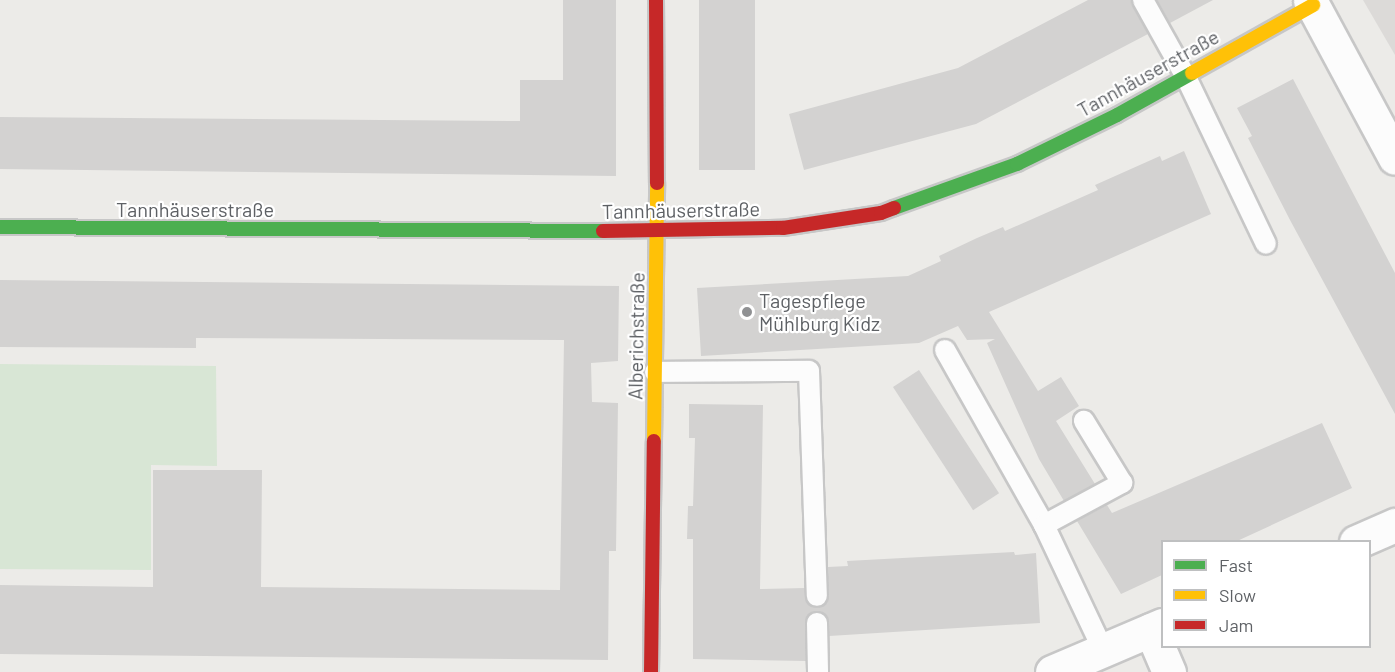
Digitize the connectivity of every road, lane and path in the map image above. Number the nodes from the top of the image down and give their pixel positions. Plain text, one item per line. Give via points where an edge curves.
1 (656, 0) edge
2 (1143, 0) edge
3 (1311, 2) edge
4 (1185, 75) junction
5 (1395, 158) edge
6 (0, 228) edge
7 (657, 231) junction
8 (1266, 244) dead end
9 (945, 350) dead end
10 (655, 372) junction
11 (1084, 421) dead end
12 (1044, 525) junction
13 (1395, 525) edge
14 (1361, 540) edge
15 (817, 596) dead end
16 (818, 623) dead end
17 (1157, 627) edge
18 (1161, 642) edge
19 (1163, 648) edge
20 (1103, 650) junction
21 (651, 672) edge
22 (818, 672) edge
23 (1052, 672) edge
24 (1169, 672) edge

1 - 7 street, Alberichstraße
2 - 4 lane
3 - 4 street, Tannhäuserstraße
3 - 5 street
4 - 7 street, Tannhäuserstraße via 1117,115 1017,164 880,213 783,228
4 - 8 lane
6 - 7 street, Tannhäuserstraße
7 - 10 street, Alberichstraße
9 - 12 lane
10 - 15 lane via 809,371
10 - 21 street, Alberichstraße
11 - 12 lane via 1122,483
12 - 20 lane
13 - 14 street
16 - 22 lane
17 - 18 street
17 - 20 street
19 - 24 street
20 - 23 street

